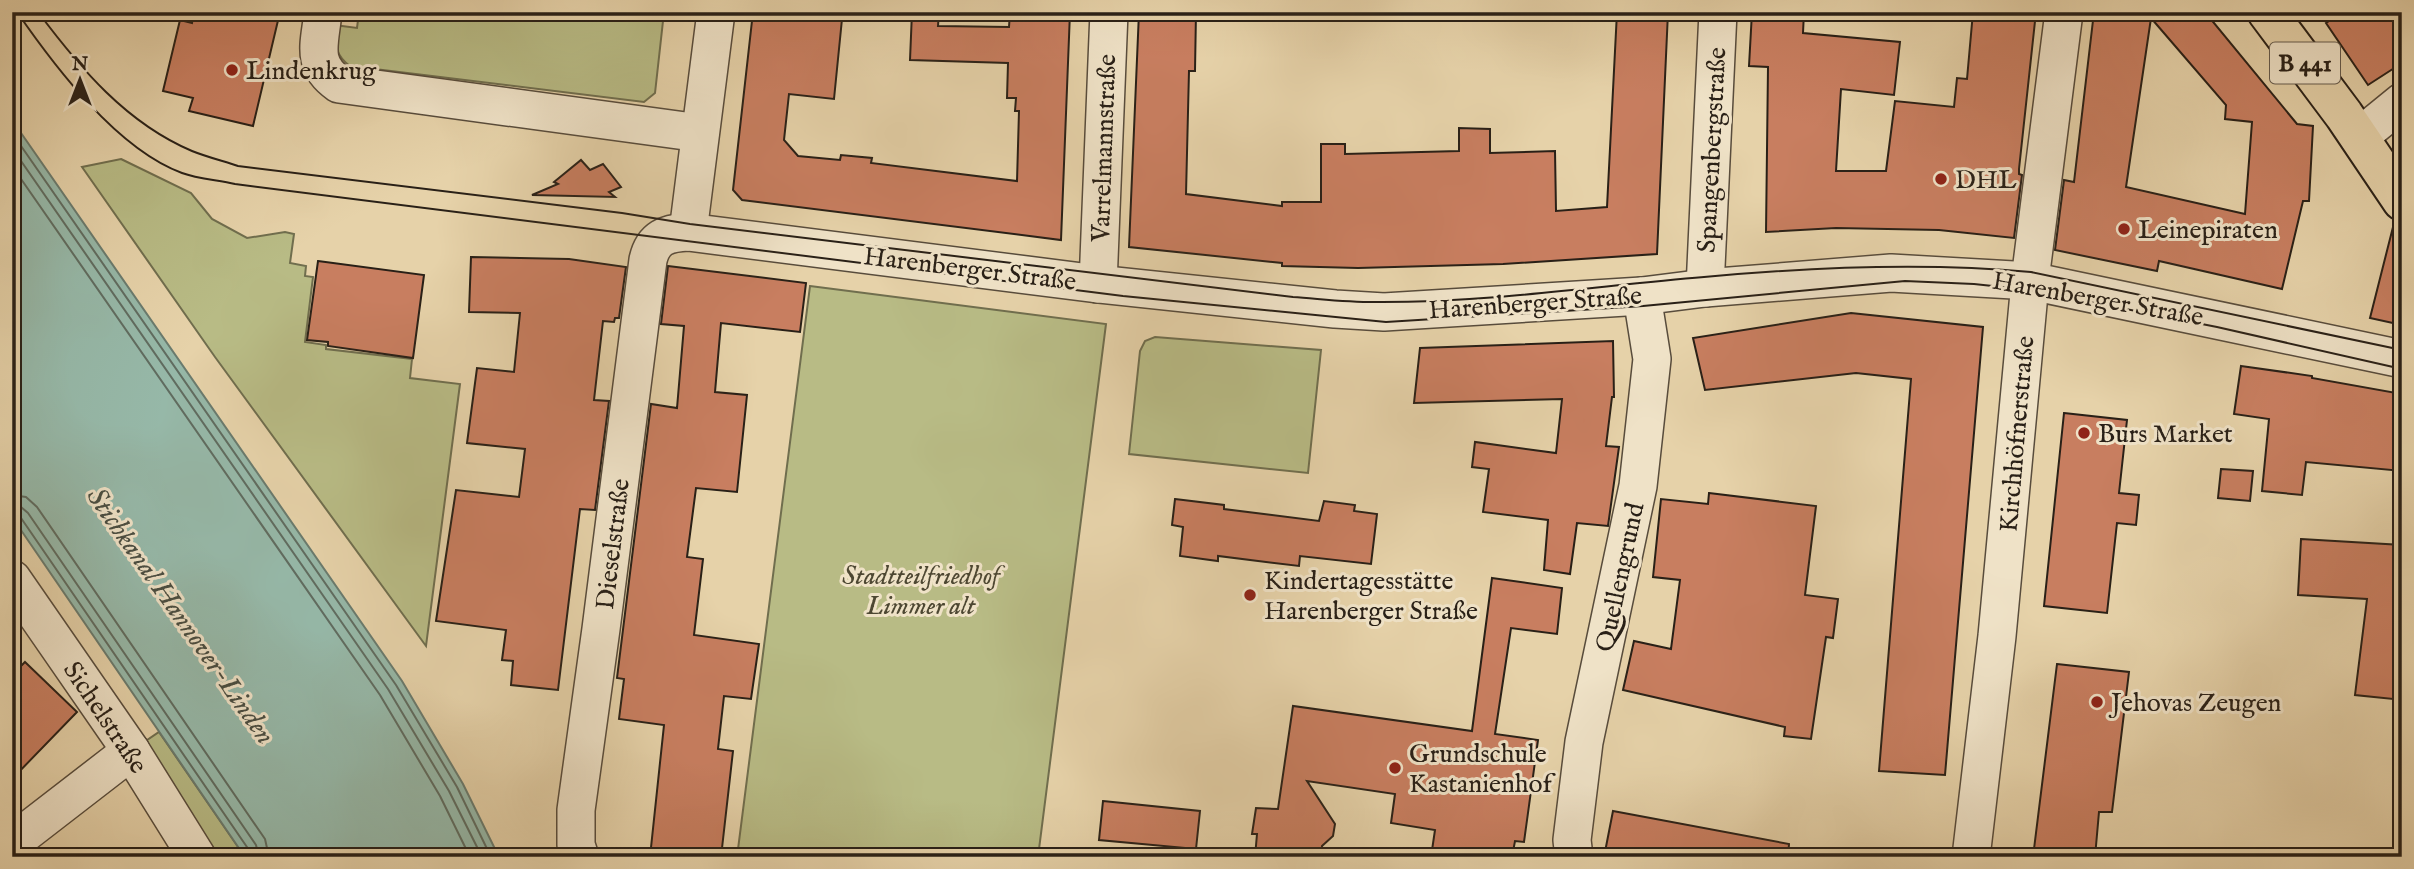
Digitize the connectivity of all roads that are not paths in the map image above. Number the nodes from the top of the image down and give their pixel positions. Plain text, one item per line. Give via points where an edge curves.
1 (323, 12) edge
2 (716, 12) edge
3 (1109, 12) edge
4 (1718, 12) edge
5 (2064, 12) edge
6 (2267, 12) edge
7 (2402, 102) edge
8 (700, 133) junction
9 (2360, 137) junction
10 (2402, 201) edge
11 (676, 235) junction
12 (2031, 281) junction
13 (1098, 284) junction
14 (1705, 288) junction
15 (1642, 296) junction
16 (2402, 359) edge
17 (12, 579) edge
18 (131, 751) junction
19 (12, 843) edge
20 (197, 857) edge
21 (580, 857) edge
22 (1574, 857) edge
23 (1971, 857) edge

1 - 8 street via 320,64 339,84
2 - 8 street
3 - 13 street, Varrelmannstraße
4 - 14 street, Spangenbergstraße
5 - 12 street, Kirchhöfnerstraße
6 - 9 main road, B 441
7 - 9 street
8 - 11 street
9 - 10 main road, B 441
11 - 13 street, Harenberger Straße
11 - 21 street, Dieselstraße via 651,247 648,260 576,810
12 - 14 street, Harenberger Straße via 1891,273
12 - 16 street, Harenberger Straße
12 - 23 street, Kirchhöfnerstraße
13 - 15 street, Harenberger Straße via 1384,312
14 - 15 street, Harenberger Straße
15 - 22 street, Quellengrund via 1651,359 1638,486 1584,742
17 - 18 street, Sichelstraße
18 - 19 street
18 - 20 street, Sichelstraße

